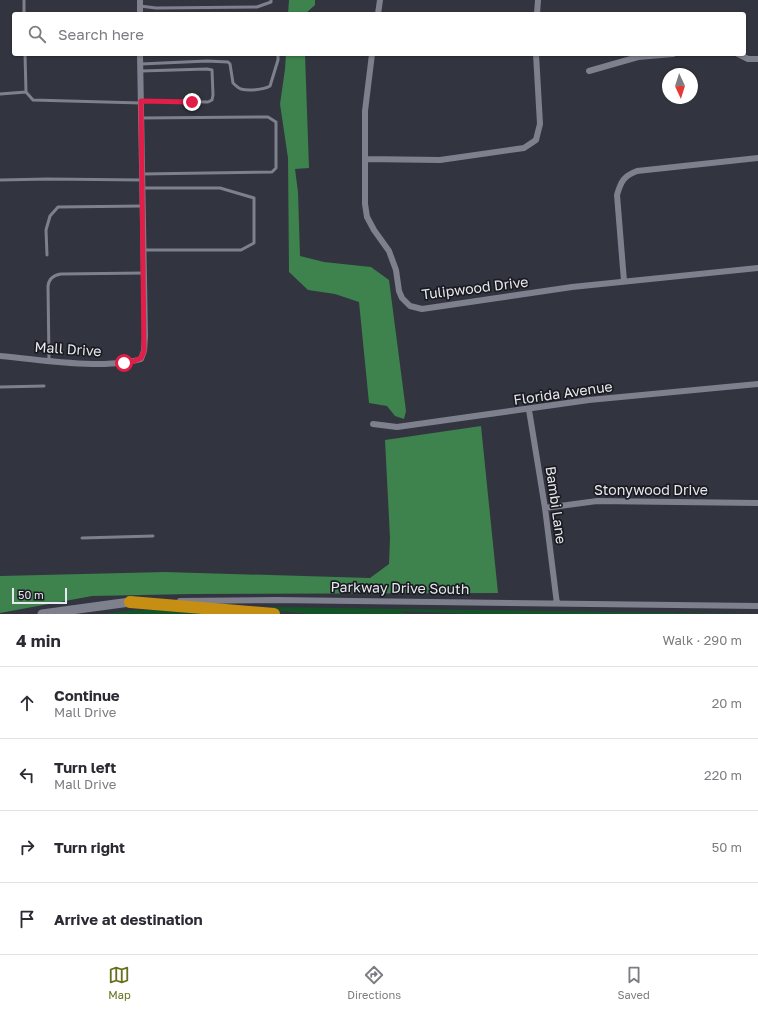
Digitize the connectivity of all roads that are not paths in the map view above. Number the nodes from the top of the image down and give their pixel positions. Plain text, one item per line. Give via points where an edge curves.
1 (24, 0) edge
2 (271, 0) edge
3 (380, 0) edge
4 (538, 0) edge
5 (140, 3) edge
6 (24, 12) edge
7 (378, 12) edge
8 (537, 12) edge
9 (25, 56) edge
10 (140, 56) edge
11 (278, 56) edge
12 (372, 56) edge
13 (536, 56) edge
14 (650, 56) edge
15 (742, 56) edge
16 (758, 59) edge
17 (141, 64) junction
18 (141, 71) junction
19 (590, 71) dead end
20 (26, 92) junction
21 (0, 94) edge
22 (141, 102) junction
23 (141, 118) junction
24 (758, 158) edge
25 (366, 159) junction
26 (142, 177) junction
27 (0, 180) edge
28 (142, 188) junction
29 (143, 206) junction
30 (144, 250) junction
31 (47, 255) dead end
32 (758, 268) edge
33 (144, 272) junction
34 (624, 281) junction
35 (0, 356) edge
36 (49, 361) junction
37 (758, 384) edge
38 (44, 386) dead end
39 (0, 387) edge
40 (529, 410) junction
41 (373, 424) dead end
42 (758, 502) edge
43 (545, 508) junction
44 (153, 536) dead end
45 (82, 538) dead end
46 (130, 602) junction
47 (557, 604) junction
48 (758, 606) edge
49 (42, 614) edge
50 (274, 614) edge

1 - 6 lane
2 - 5 lane via 257,6 156,8
3 - 7 street
4 - 8 street
9 - 20 lane
10 - 17 street, Mall Drive
11 - 17 lane via 270,86 249,90 233,83 228,62
12 - 25 street, Tulipwood Drive via 365,111
13 - 25 street via 540,124 536,140 524,148 440,160
14 - 19 street
15 - 16 street
17 - 18 street, Mall Drive
18 - 22 street, Mall Drive
18 - 22 lane via 212,70 213,95 212,100 208,102
20 - 21 lane
20 - 22 lane via 33,100
22 - 23 street, Mall Drive
23 - 26 street, Mall Drive
23 - 26 lane via 268,117 276,122 276,168 272,172
24 - 34 street via 637,171 628,175 620,183 617,195
25 - 34 street, Tulipwood Drive via 365,204 368,217 389,251 396,270 399,291 410,306 422,309 572,286
26 - 27 lane
26 - 28 street, Mall Drive
28 - 29 street, Mall Drive
28 - 30 lane via 220,188 254,198 254,243 241,250
29 - 30 street, Mall Drive
29 - 31 lane via 58,207 50,216 46,230
30 - 33 street, Mall Drive
32 - 34 street, Tulipwood Drive
33 - 36 lane via 62,274 51,278 48,281
33 - 36 street, Mall Drive via 144,351 141,358 124,363 83,364
35 - 36 street, Mall Drive
37 - 40 street, Florida Avenue via 589,400
38 - 39 lane
40 - 41 street, Florida Avenue via 398,427
40 - 43 street, Bambi Lane
42 - 43 street, Stonywood Drive via 597,501
43 - 47 street, Bambi Lane
44 - 45 lane
46 - 47 street, Parkway Drive South via 276,600
46 - 49 street, Parkway Drive South
46 - 50 highway
47 - 48 street, Parkway Drive South

